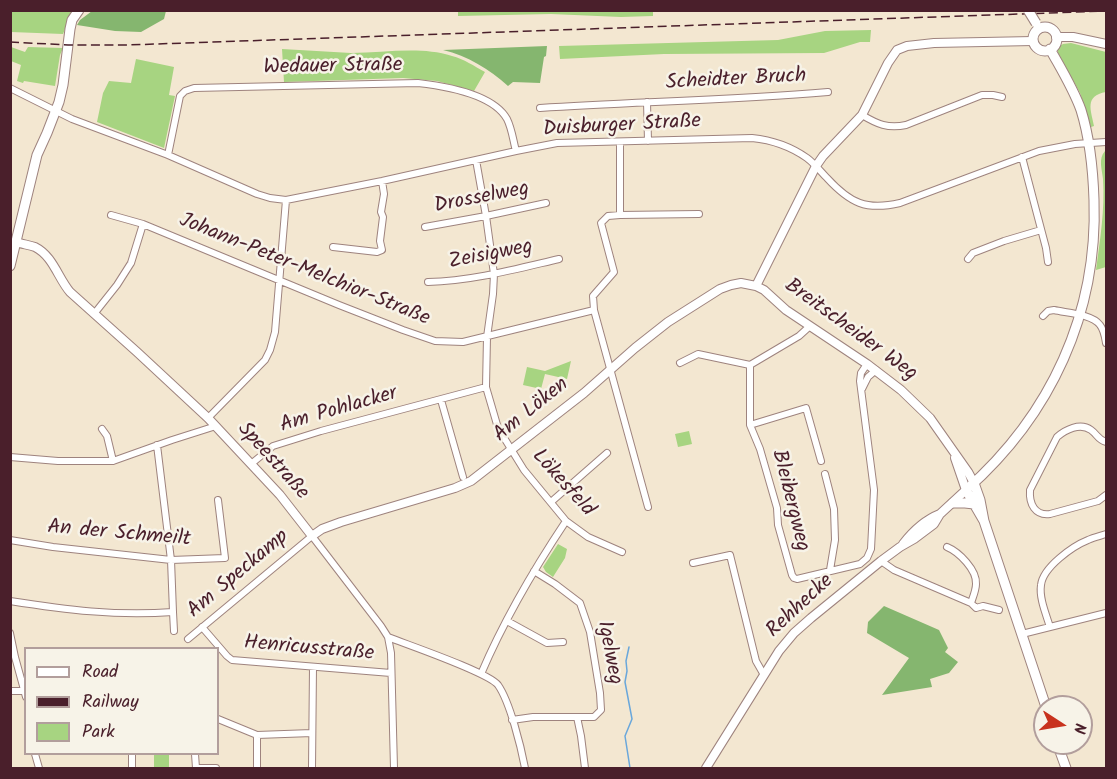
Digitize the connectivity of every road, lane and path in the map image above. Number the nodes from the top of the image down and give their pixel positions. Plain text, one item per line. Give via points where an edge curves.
1 (1028, 10) edge
2 (77, 12) edge
3 (1037, 26) junction
4 (1056, 37) junction
5 (1033, 41) junction
6 (1107, 44) edge
7 (1050, 49) junction
8 (10, 88) edge
9 (828, 92) dead end
10 (1002, 97) dead end
11 (647, 102) junction
12 (540, 108) dead end
13 (56, 111) junction
14 (862, 115) junction
15 (648, 141) junction
16 (620, 142) junction
17 (1107, 142) edge
18 (1089, 144) junction
19 (516, 151) junction
20 (168, 155) junction
21 (1022, 157) junction
22 (476, 160) junction
23 (816, 166) junction
24 (382, 181) junction
25 (286, 200) junction
26 (546, 203) dead end
27 (699, 214) dead end
28 (111, 215) dead end
29 (620, 215) junction
30 (486, 216) junction
31 (142, 224) junction
32 (425, 228) dead end
33 (1041, 230) junction
34 (13, 241) edge
35 (333, 247) dead end
36 (559, 259) dead end
37 (968, 259) dead end
38 (1048, 262) dead end
39 (10, 266) edge
40 (494, 274) junction
41 (279, 281) junction
42 (428, 282) dead end
43 (756, 286) junction
44 (594, 310) junction
45 (94, 314) junction
46 (1080, 315) junction
47 (1043, 316) dead end
48 (810, 326) junction
49 (487, 337) junction
50 (1107, 343) edge
51 (680, 363) dead end
52 (867, 364) junction
53 (750, 365) junction
54 (610, 369) junction
55 (876, 370) junction
56 (486, 387) junction
57 (862, 390) junction
58 (441, 400) junction
59 (208, 418) junction
60 (750, 425) junction
61 (216, 426) junction
62 (102, 429) dead end
63 (1107, 442) edge
64 (157, 445) junction
65 (512, 451) junction
66 (608, 453) dead end
67 (10, 457) edge
68 (113, 461) junction
69 (821, 461) dead end
70 (251, 464) junction
71 (825, 474) dead end
72 (463, 477) dead end
73 (970, 486) junction
74 (1107, 495) edge
75 (219, 500) dead end
76 (550, 502) junction
77 (953, 503) junction
78 (974, 504) junction
79 (648, 507) dead end
80 (566, 521) junction
81 (984, 522) junction
82 (1107, 534) edge
83 (312, 536) junction
84 (10, 540) edge
85 (947, 547) dead end
86 (622, 552) dead end
87 (171, 560) junction
88 (880, 561) junction
89 (693, 563) dead end
90 (830, 570) junction
91 (534, 571) junction
92 (11, 601) edge
93 (971, 603) junction
94 (10, 605) edge
95 (999, 610) dead end
96 (173, 612) junction
97 (1107, 613) edge
98 (507, 621) junction
99 (202, 627) junction
100 (1050, 627) junction
101 (174, 631) dead end
102 (10, 633) edge
103 (1022, 634) junction
104 (387, 637) junction
105 (188, 639) dead end
106 (563, 642) dead end
107 (219, 647) edge
108 (219, 647) edge
109 (313, 667) junction
110 (391, 673) junction
111 (481, 674) junction
112 (764, 675) junction
113 (24, 689) edge
114 (1042, 695) edge
115 (577, 717) junction
116 (219, 719) edge
117 (512, 720) junction
118 (312, 734) junction
119 (257, 735) junction
120 (195, 755) edge
121 (216, 768) edge
122 (257, 768) edge
123 (312, 768) edge
124 (394, 768) edge
125 (525, 768) edge
126 (585, 768) edge
127 (706, 768) edge

1 - 3 main road, bridge
2 - 13 main road via 70,29
3 - 4 main road via 1052,29
3 - 5 main road
4 - 6 street
4 - 7 main road
5 - 7 main road via 1040,49
5 - 14 street, Breitscheider Weg via 934,43 902,48 888,63
7 - 18 main road via 1076,97
8 - 13 street, Duisburger Straße
9 - 11 street, Scheidter Bruch
10 - 14 street via 982,95 898,127 876,123
11 - 12 street, Scheidter Bruch
11 - 15 street, Scheidter Bruch
13 - 20 street, Duisburger Straße
13 - 34 main road via 37,155
14 - 23 street, Breitscheider Weg
15 - 16 street, Duisburger Straße
15 - 23 street, Duisburger Straße via 762,139 790,148
16 - 19 street, Duisburger Straße via 557,143
16 - 29 street
17 - 18 street, Duisburger Straße
18 - 21 street, Duisburger Straße via 1041,150
18 - 46 main road via 1095,230
19 - 20 street, Wedauer Straße via 506,118 499,109 460,90 418,82 194,88 180,96
19 - 22 street, Duisburger Straße
20 - 25 street, Duisburger Straße via 257,194
21 - 23 street, Duisburger Straße via 900,203 879,207 839,192
21 - 33 street
22 - 24 street, Duisburger Straße
22 - 30 street, Lökesfeld
23 - 43 street, Breitscheider Weg
24 - 25 street, Duisburger Straße
24 - 35 street via 382,250
25 - 41 street
26 - 30 street, Drosselweg
27 - 29 street
28 - 31 street, Johann-Peter-Melchior-Straße
29 - 44 street via 608,216 601,223 614,272 593,296
30 - 32 street, Drosselweg
30 - 40 street, Lökesfeld
31 - 41 street, Johann-Peter-Melchior-Straße
31 - 45 street via 130,263
33 - 37 street via 973,253
33 - 38 street
34 - 39 main road
34 - 45 street, Speestraße via 45,255 63,285
36 - 40 street, Zeisigweg
40 - 42 street, Zeisigweg
40 - 49 street, Lökesfeld
41 - 49 street, Johann-Peter-Melchior-Straße via 435,341 462,342
41 - 59 street via 275,332 265,360
43 - 48 street, Breitscheider Weg
43 - 54 street, Am Löken via 741,283 720,289 668,322
44 - 49 street, Johann-Peter-Melchior-Straße
44 - 54 street
45 - 59 street, Speestraße
46 - 47 street via 1054,310
46 - 50 street via 1098,322
46 - 73 main road via 1045,396 1004,453
48 - 52 street, Breitscheider Weg
48 - 53 street
49 - 56 street, Lökesfeld
51 - 53 street via 698,354
52 - 55 street, Breitscheider Weg
52 - 57 street, Bleibergweg via 861,373
53 - 60 street, Bleibergweg
54 - 65 street, Am Löken
54 - 79 street
55 - 57 street
55 - 73 street, Breitscheider Weg via 936,427
56 - 58 street, Am Pohlacker
56 - 65 street, Lökesfeld via 498,428
57 - 90 street, Bleibergweg via 874,490 871,549 864,562
58 - 70 street, Am Pohlacker via 276,446
58 - 72 street
59 - 61 street, Speestraße
60 - 69 street via 806,408
60 - 90 street, Bleibergweg via 777,508 792,575 797,579
61 - 64 street
61 - 70 street, Speestraße
62 - 68 street
63 - 74 street via 1085,427 1064,432 1057,437 1029,495 1033,507 1043,515 1098,501
64 - 68 street
64 - 87 street
65 - 76 street, Lökesfeld
65 - 83 street, Am Löken via 465,485 341,522
66 - 76 street
67 - 68 street
70 - 83 street, Speestraße
71 - 90 street via 834,510
73 - 77 street, Rehhecke
73 - 78 main road, Breitscheider Weg
73 - 81 main road, Breitscheider Weg via 980,500
75 - 87 street, An der Schmeilt via 225,558
76 - 80 street, Lökesfeld
77 - 78 main road
77 - 88 street, Rehhecke via 939,514 934,524
78 - 81 main road, Breitscheider Weg
80 - 86 street, Lökesfeld via 588,537
80 - 91 street
81 - 103 main road, Breitscheider Weg
82 - 100 street via 1071,550 1043,577 1041,593
83 - 99 street, Am Speckamp
83 - 104 street, Speestraße
84 - 87 street, An der Schmeilt
85 - 93 street via 961,555 975,576
87 - 96 street
88 - 93 street
88 - 112 street, Rehhecke via 795,633
89 - 112 street via 730,555 756,661
91 - 98 street
91 - 115 street, Igelweg via 580,603 590,632 601,710 594,717
92 - 94 street
92 - 96 street via 104,613
93 - 95 street via 975,608
96 - 101 street
97 - 100 street
98 - 106 street via 547,643
98 - 111 street
99 - 105 street, Am Speckamp
99 - 108 street, Henricusstraße
100 - 103 street
102 - 113 street
103 - 114 main road, Breitscheider Weg
104 - 110 street, Speestraße
104 - 111 street
107 - 109 street, Henricusstraße via 232,660
109 - 110 street, Henricusstraße
109 - 118 street
110 - 124 street, Speestraße
111 - 117 street via 497,684
112 - 127 street, Rehhecke
115 - 117 street, Igelweg
115 - 126 street
116 - 119 street
117 - 125 street
118 - 119 street
118 - 123 street
119 - 122 street
120 - 121 street via 196,768

